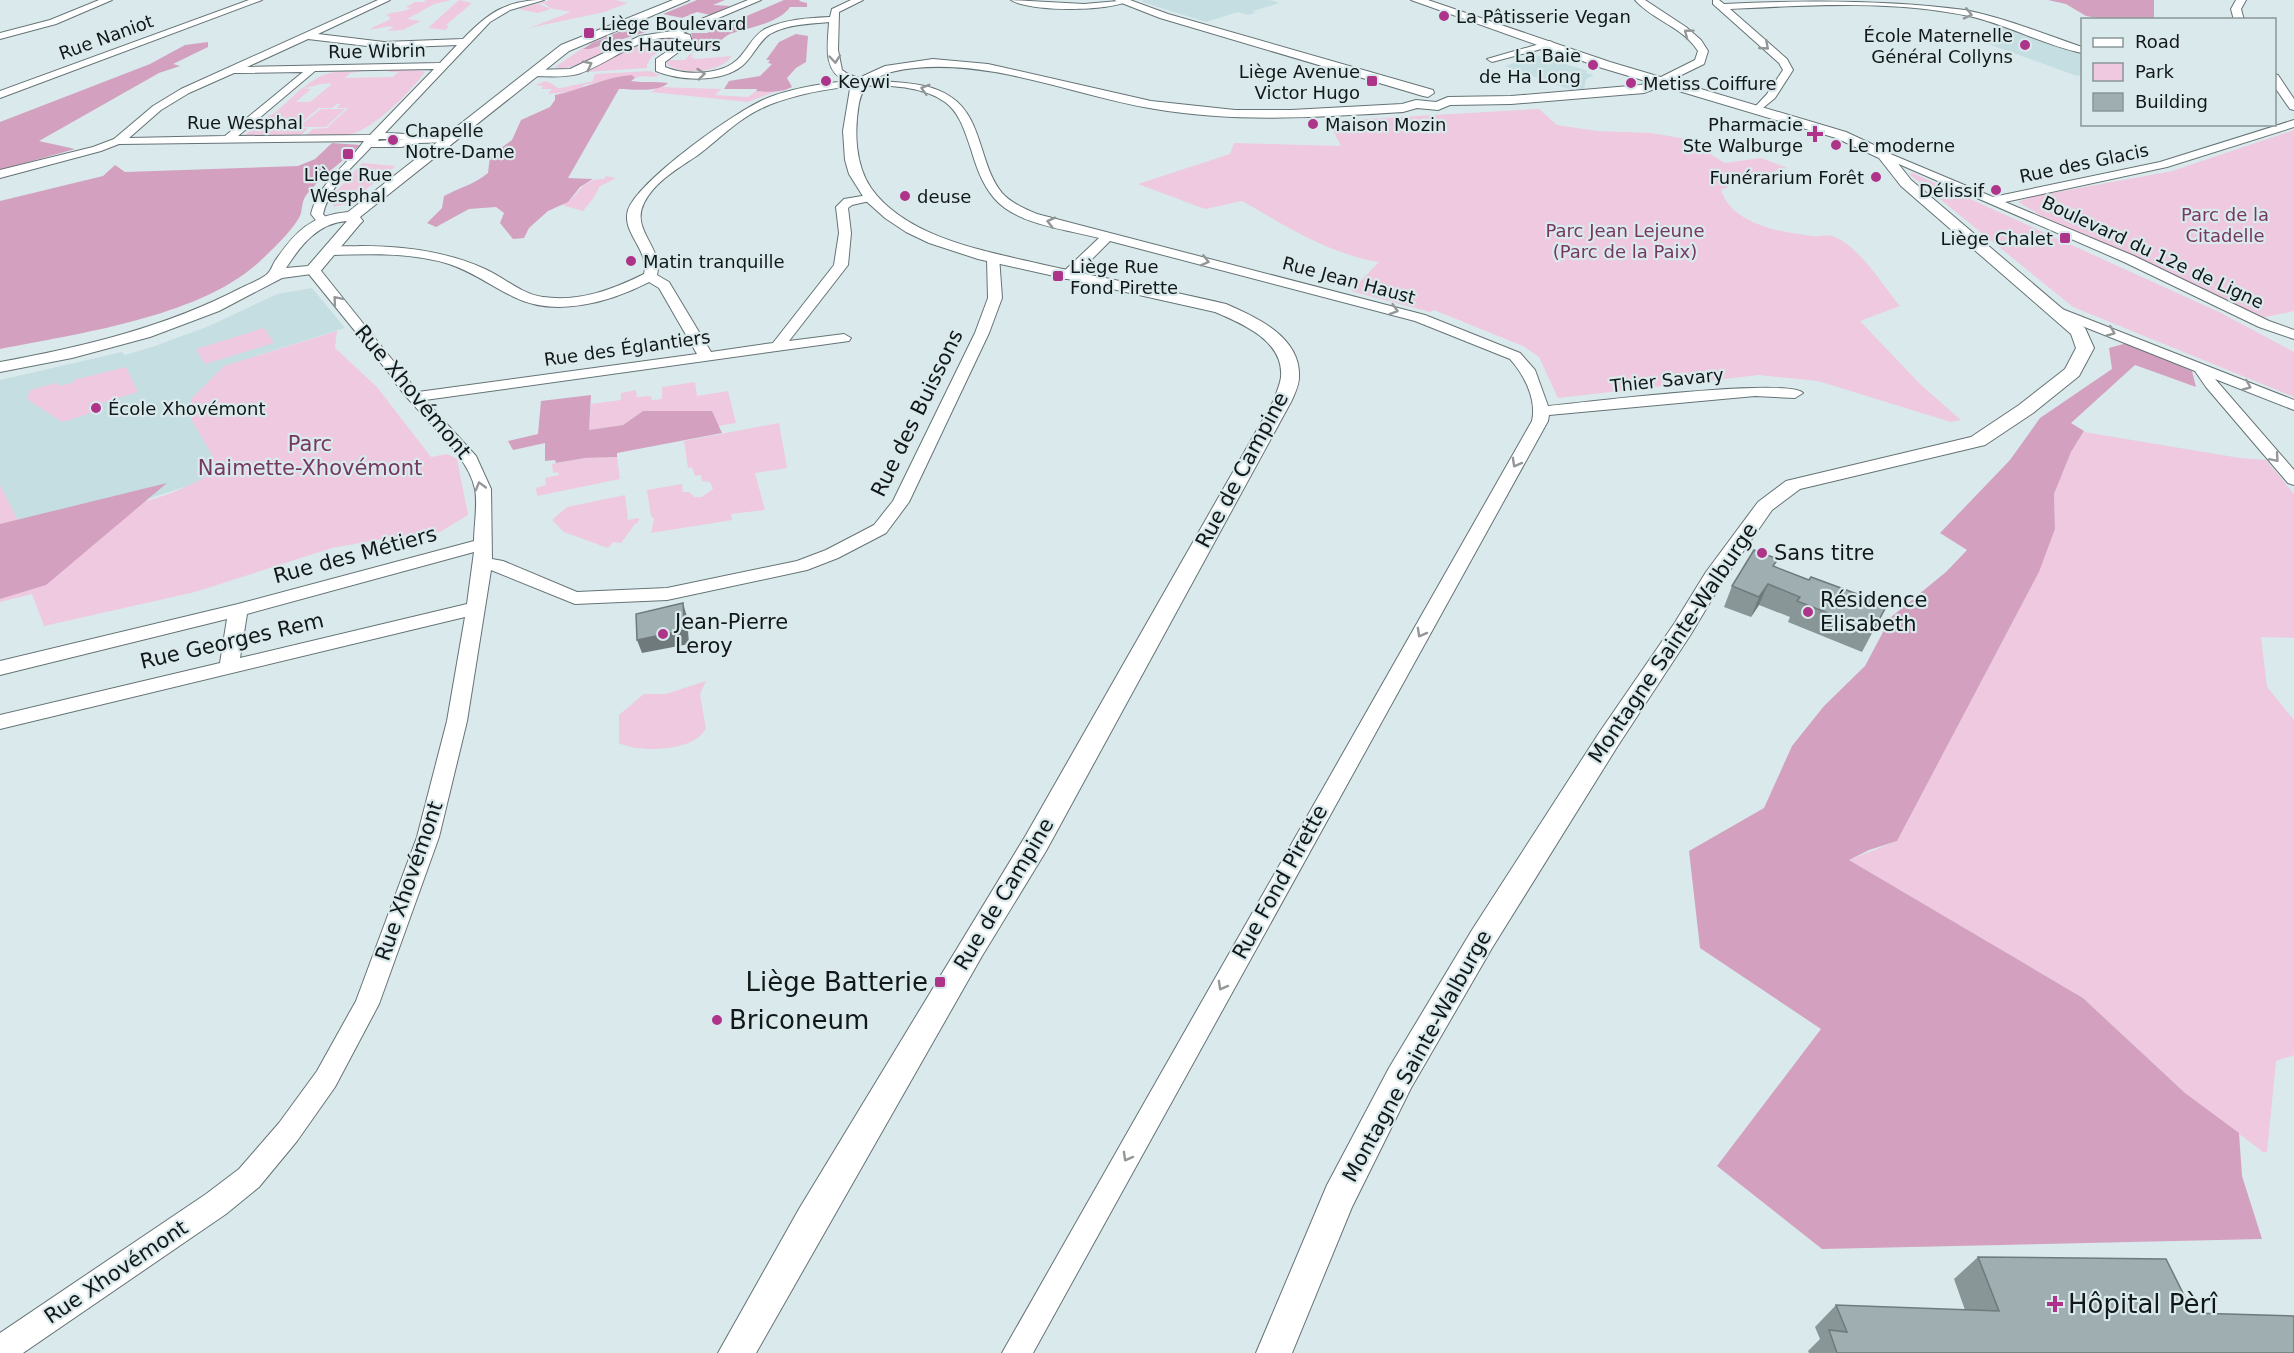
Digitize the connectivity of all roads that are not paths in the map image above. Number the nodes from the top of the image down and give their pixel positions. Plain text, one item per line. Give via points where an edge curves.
1 (107, 0) edge
2 (257, 0) edge
3 (385, 0) edge
4 (539, 0) edge
5 (683, 0) edge
6 (756, 0) edge
7 (858, 0) edge
8 (1016, 0) edge
9 (1122, 0) edge
10 (1423, 0) edge
11 (1640, 0) edge
12 (2241, 0) edge
13 (512, 3) edge
14 (1718, 3) edge
15 (2239, 18) edge
16 (834, 19) junction
17 (676, 33) junction
18 (0, 36) edge
19 (309, 36) junction
20 (466, 42) junction
21 (1550, 44) junction
22 (2081, 50) edge
23 (1492, 59) dead end
24 (443, 66) junction
25 (312, 69) junction
26 (227, 70) junction
27 (531, 73) junction
28 (2276, 80) edge
29 (1661, 81) junction
30 (861, 82) junction
31 (1389, 82) junction
32 (1428, 93) junction
33 (0, 95) edge
34 (1414, 100) junction
35 (1448, 101) junction
36 (2294, 107) edge
37 (1758, 109) junction
38 (2276, 116) edge
39 (2294, 122) edge
40 (227, 140) junction
41 (372, 140) junction
42 (422, 140) dead end
43 (447, 140) junction
44 (118, 141) junction
45 (1884, 155) junction
46 (0, 174) edge
47 (870, 197) junction
48 (1992, 201) junction
49 (352, 216) junction
50 (323, 221) junction
51 (1108, 236) junction
52 (331, 251) junction
53 (994, 260) junction
54 (313, 270) junction
55 (278, 274) junction
56 (650, 276) junction
57 (1067, 276) junction
58 (2057, 311) junction
59 (2294, 318) edge
60 (2264, 324) junction
61 (2294, 335) edge
62 (844, 338) dead end
63 (779, 345) junction
64 (2294, 346) edge
65 (706, 356) junction
66 (2199, 366) junction
67 (0, 367) edge
68 (1795, 393) dead end
69 (416, 397) junction
70 (2294, 405) edge
71 (1542, 411) junction
72 (2294, 480) edge
73 (483, 554) junction
74 (476, 608) junction
75 (238, 610) junction
76 (229, 666) junction
77 (0, 668) edge
78 (0, 722) edge
79 (0, 1351) edge
80 (736, 1353) edge
81 (1017, 1353) edge
82 (1274, 1353) edge

1 - 18 street via 53,22
2 - 33 street, Rue Naniot
3 - 19 street
4 - 13 street
5 - 27 street via 576,42
6 - 17 street
7 - 16 street via 835,10
8 - 9 street via 1078,8
9 - 31 street
10 - 21 street
29 -> 11 street via 1700,62 1703,51 1697,39
12 - 15 street via 2236,9
13 - 20 street via 491,16
14 -> 22 street via 1934,8 1980,16
14 -> 37 street via 1783,61 1788,70
17 -> 16 street via 687,37 687,42 660,61 660,69 675,75 705,74 739,64 755,41 769,31 799,22
16 -> 30 street via 835,69 847,79
27 -> 17 street via 577,71 636,39
19 - 20 street via 384,45
19 - 26 street
20 - 24 street
21 - 23 street
21 - 29 street
24 - 25 street, Rue Wibrin
24 - 41 street
25 - 26 street, Rue Wibrin
25 - 40 street
26 - 44 street via 184,91
27 - 43 street
28 - 36 street
29 - 35 street via 1644,89 1586,95
29 - 37 street
30 - 34 street via 897,67 944,63 975,65 1176,109 1223,115 1305,115 1403,108
30 - 47 street, Rue de Campine via 855,90 849,147 855,172
51 -> 30 street, Rue Jean Haust via 1033,217 1005,202 993,189 962,116 950,100 915,86
30 - 56 street via 778,97 754,108 655,181 633,214 652,262
31 - 32 street
31 - 34 street
32 - 34 street
32 - 35 street
34 - 35 street via 1438,106
37 - 45 street via 1841,135
38 - 39 street
39 - 48 street, Rue des Glacis via 2163,165
40 - 41 street, Rue Wesphal
40 - 44 street, Rue Wesphal
41 - 50 street via 321,198 317,214
42 - 43 street
43 - 49 street
44 - 46 street
45 - 48 street
45 - 58 street, Montagne Sainte-Walburge via 1906,183
47 - 53 street, Rue de Campine via 890,216 924,236
47 - 63 street via 842,207 845,233 841,265
48 - 60 street, Boulevard du 12e de Ligne via 2129,259
49 - 50 street
49 - 52 street via 355,220
50 - 55 street via 282,263
51 - 57 street
51 -> 71 street, Rue Jean Haust via 1420,318 1508,352 1528,370
52 - 54 street
52 - 56 street via 432,255 472,268 523,296 549,302 603,296
53 - 57 street, Rue de Campine
53 - 73 street, Rue des Buissons via 995,298 982,333 901,502 880,529 801,566 667,594 575,598 497,565
54 - 55 street
69 -> 54 street, Rue Xhovémont
55 - 67 street via 205,311 106,345
56 - 65 street via 664,285
57 - 80 street, Rue de Campine via 1220,308 1247,320 1271,337 1287,358 1287,388 1036,843
58 -> 66 street
58 - 82 street, Montagne Sainte-Walburge via 2079,332 2085,348 2073,372 2026,409 1978,441 1793,485 1765,506 1742,536 1482,939 1400,1078 1339,1197
59 - 60 street
60 - 61 street, Boulevard du 12e de Ligne
60 - 64 street, Boulevard du 12e de Ligne
62 - 63 street, Rue des Églantiers
63 - 65 street, Rue des Églantiers
65 - 69 street, Rue des Églantiers
66 -> 70 street
66 -> 72 street
68 - 71 street, Thier Savary via 1755,391
73 -> 69 street, Rue Xhovémont via 483,489 473,464
71 -> 81 street, Rue Fond Pirette
73 - 74 street, Rue Xhovémont
73 - 75 street, Rue des Métiers
74 - 76 street, Rue Georges Rem
74 - 79 street, Rue Xhovémont via 457,721 428,837 367,1004 326,1079 249,1178
75 - 76 street
75 - 77 street, Rue des Métiers
76 - 78 street, Rue Georges Rem

